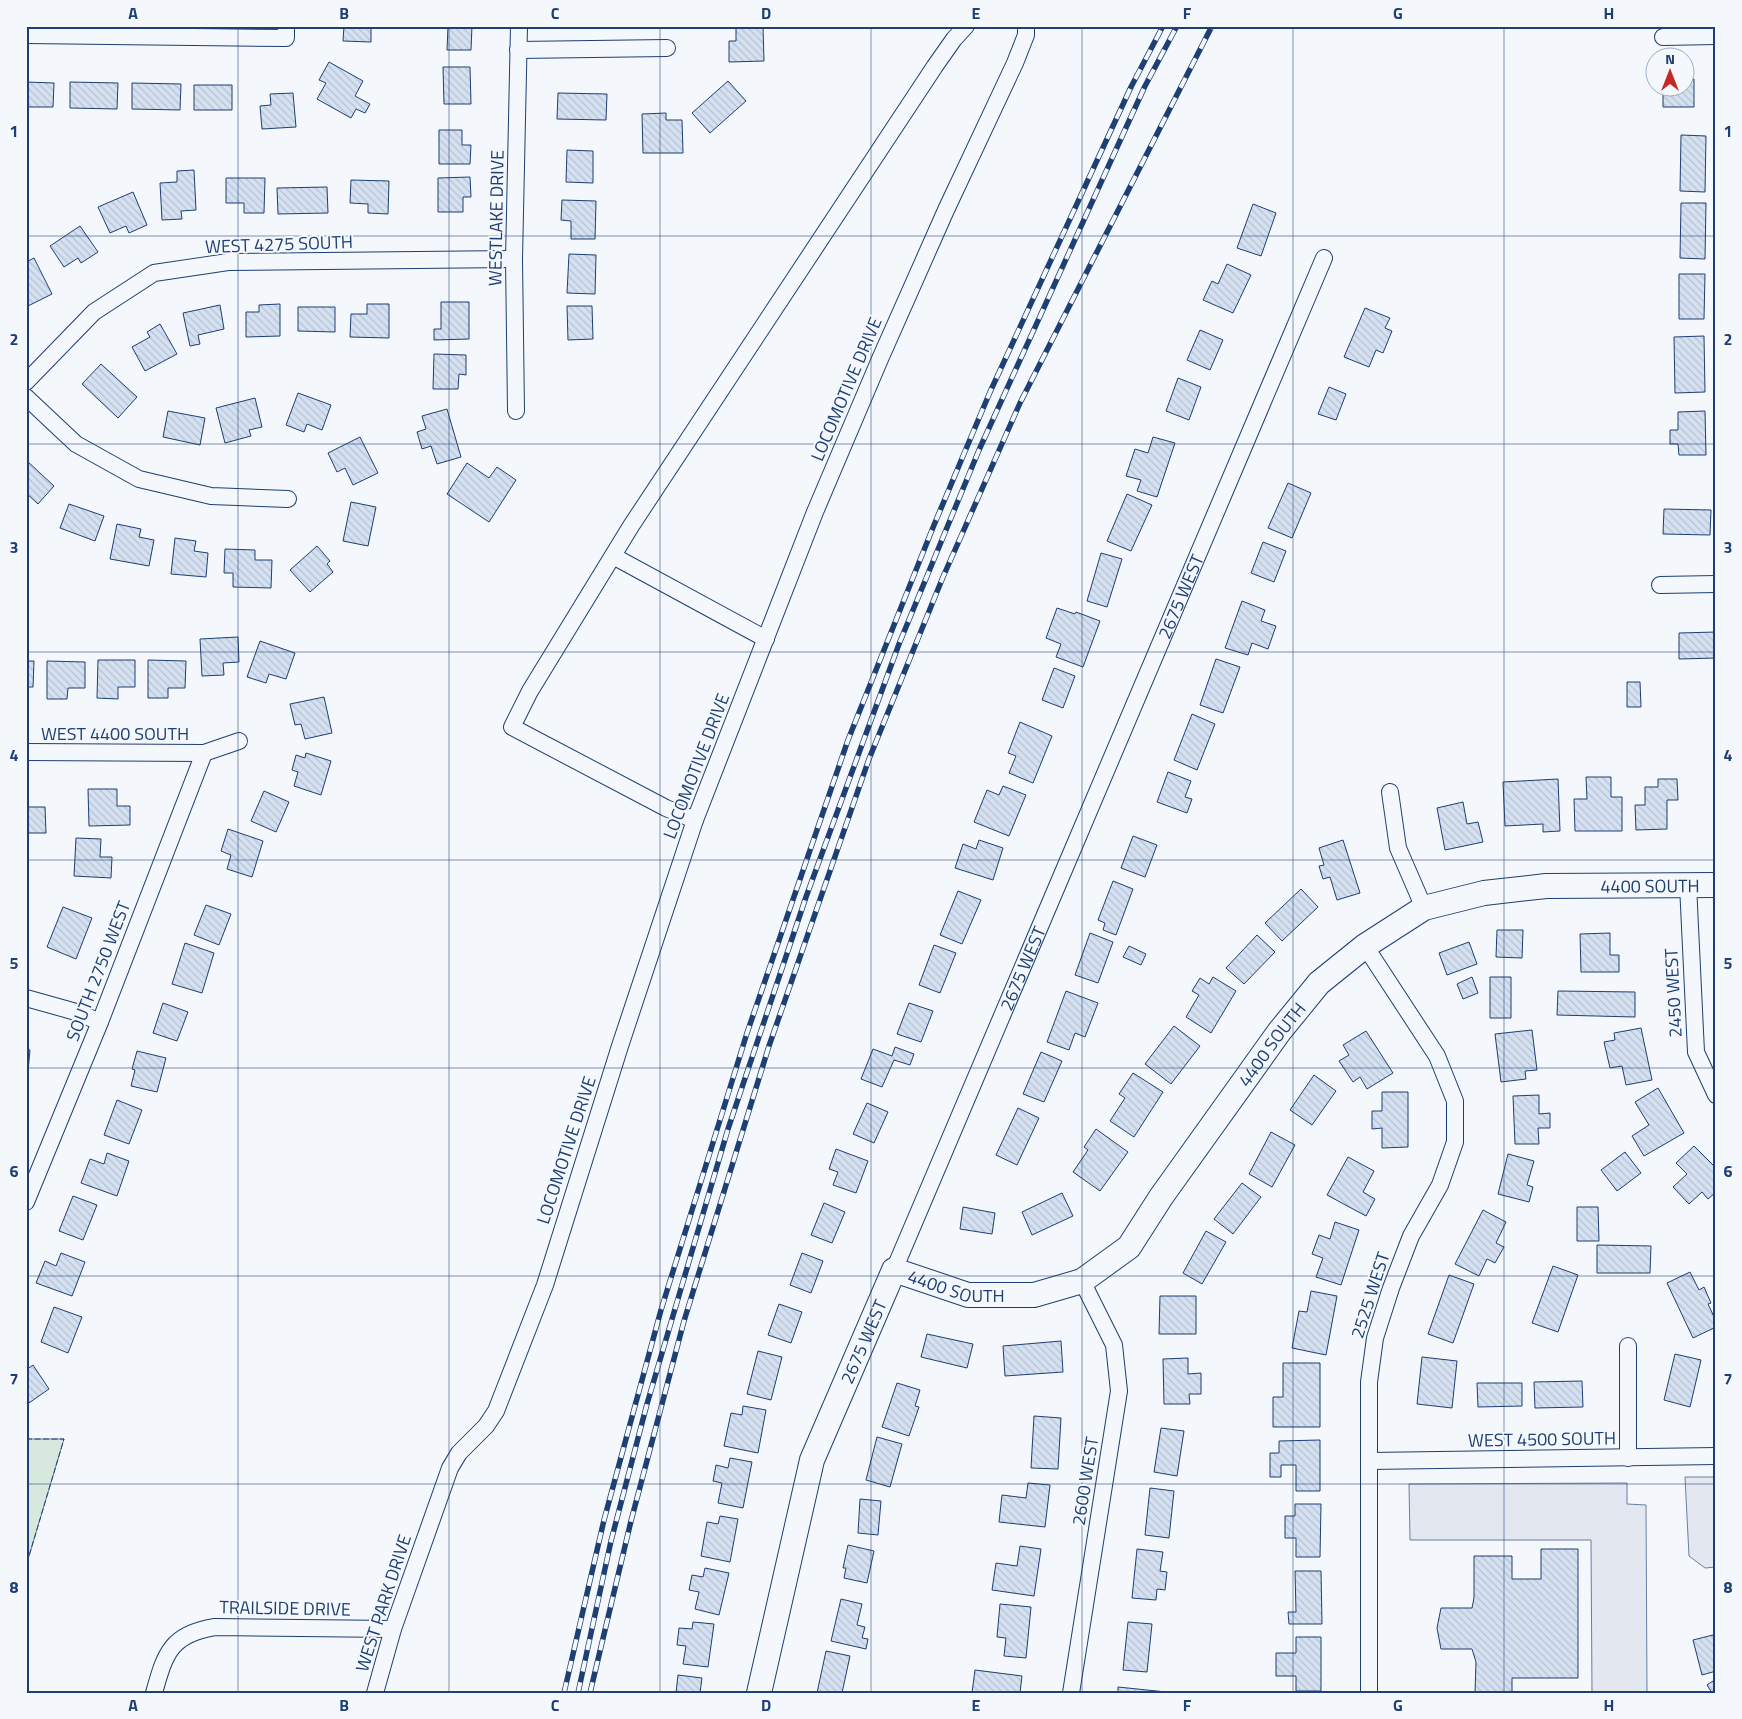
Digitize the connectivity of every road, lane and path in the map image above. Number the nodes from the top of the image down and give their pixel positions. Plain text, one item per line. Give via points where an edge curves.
1 (519, 26) edge
2 (966, 26) edge
3 (1026, 26) edge
4 (286, 32) edge
5 (26, 35) edge
6 (1716, 36) edge
7 (1664, 37) dead end
8 (667, 48) dead end
9 (518, 50) junction
10 (1324, 258) dead end
11 (514, 259) junction
12 (26, 382) edge
13 (26, 397) edge
14 (516, 411) dead end
15 (288, 499) dead end
16 (613, 556) junction
17 (1716, 584) edge
18 (1660, 585) dead end
19 (766, 639) junction
20 (239, 741) dead end
21 (26, 752) edge
22 (204, 753) junction
23 (1390, 792) dead end
24 (695, 820) junction
25 (1688, 885) junction
26 (1716, 885) edge
27 (1424, 908) junction
28 (1365, 946) junction
29 (26, 998) edge
30 (100, 1022) junction
31 (1716, 1095) edge
32 (26, 1202) edge
33 (894, 1270) junction
34 (1082, 1282) junction
35 (1628, 1346) dead end
36 (1716, 1456) edge
37 (1628, 1458) junction
38 (1369, 1461) junction
39 (430, 1526) joint
40 (394, 1629) junction
41 (154, 1693) edge
42 (375, 1693) edge
43 (759, 1693) edge
44 (1071, 1693) edge
45 (1369, 1693) edge

1 - 9 street, WESTLAKE DRIVE
2 - 16 street via 898,121
3 - 19 street, LOCOMOTIVE DRIVE via 1026,35 1015,63 880,358
4 - 5 street
6 - 7 street
8 - 9 street
9 - 11 street, WESTLAKE DRIVE
10 - 33 street, 2675 WEST
11 - 12 street, WEST 4275 SOUTH via 228,262 154,273 94,312
11 - 14 street, WESTLAKE DRIVE
13 - 15 street via 76,444 140,479 211,496
16 - 19 street
16 - 24 street via 530,691 512,727
17 - 18 street
19 - 24 street, LOCOMOTIVE DRIVE
20 - 22 street, WEST 4400 SOUTH
21 - 22 street, WEST 4400 SOUTH
22 - 30 street, SOUTH 2750 WEST
23 - 27 street via 1398,848
24 - 39 street, LOCOMOTIVE DRIVE via 545,1286 496,1411 486,1426 459,1452 450,1468
25 - 26 street, 4400 SOUTH
25 - 27 street, 4400 SOUTH via 1546,886 1484,893
25 - 31 street, 2450 WEST via 1696,1052
27 - 28 street, 4400 SOUTH
28 - 34 street, 4400 SOUTH via 1319,983 1280,1032 1129,1246
28 - 38 street, 2525 WEST via 1436,1056 1455,1101 1455,1142 1440,1185 1412,1236 1375,1338 1369,1382
29 - 30 street
30 - 32 street, SOUTH 2750 WEST
33 - 34 street, 4400 SOUTH via 968,1295 1034,1295
33 - 43 street, 2675 WEST via 812,1460
34 - 44 street, 2600 WEST via 1114,1345 1120,1391
35 - 37 street
36 - 37 street, WEST 4500 SOUTH
37 - 38 street, WEST 4500 SOUTH
38 - 45 street, 2525 WEST
39 - 40 street, WEST PARK DRIVE
40 - 41 street, TRAILSIDE DRIVE via 199,1629 178,1640 171,1648
40 - 42 street, WEST PARK DRIVE

